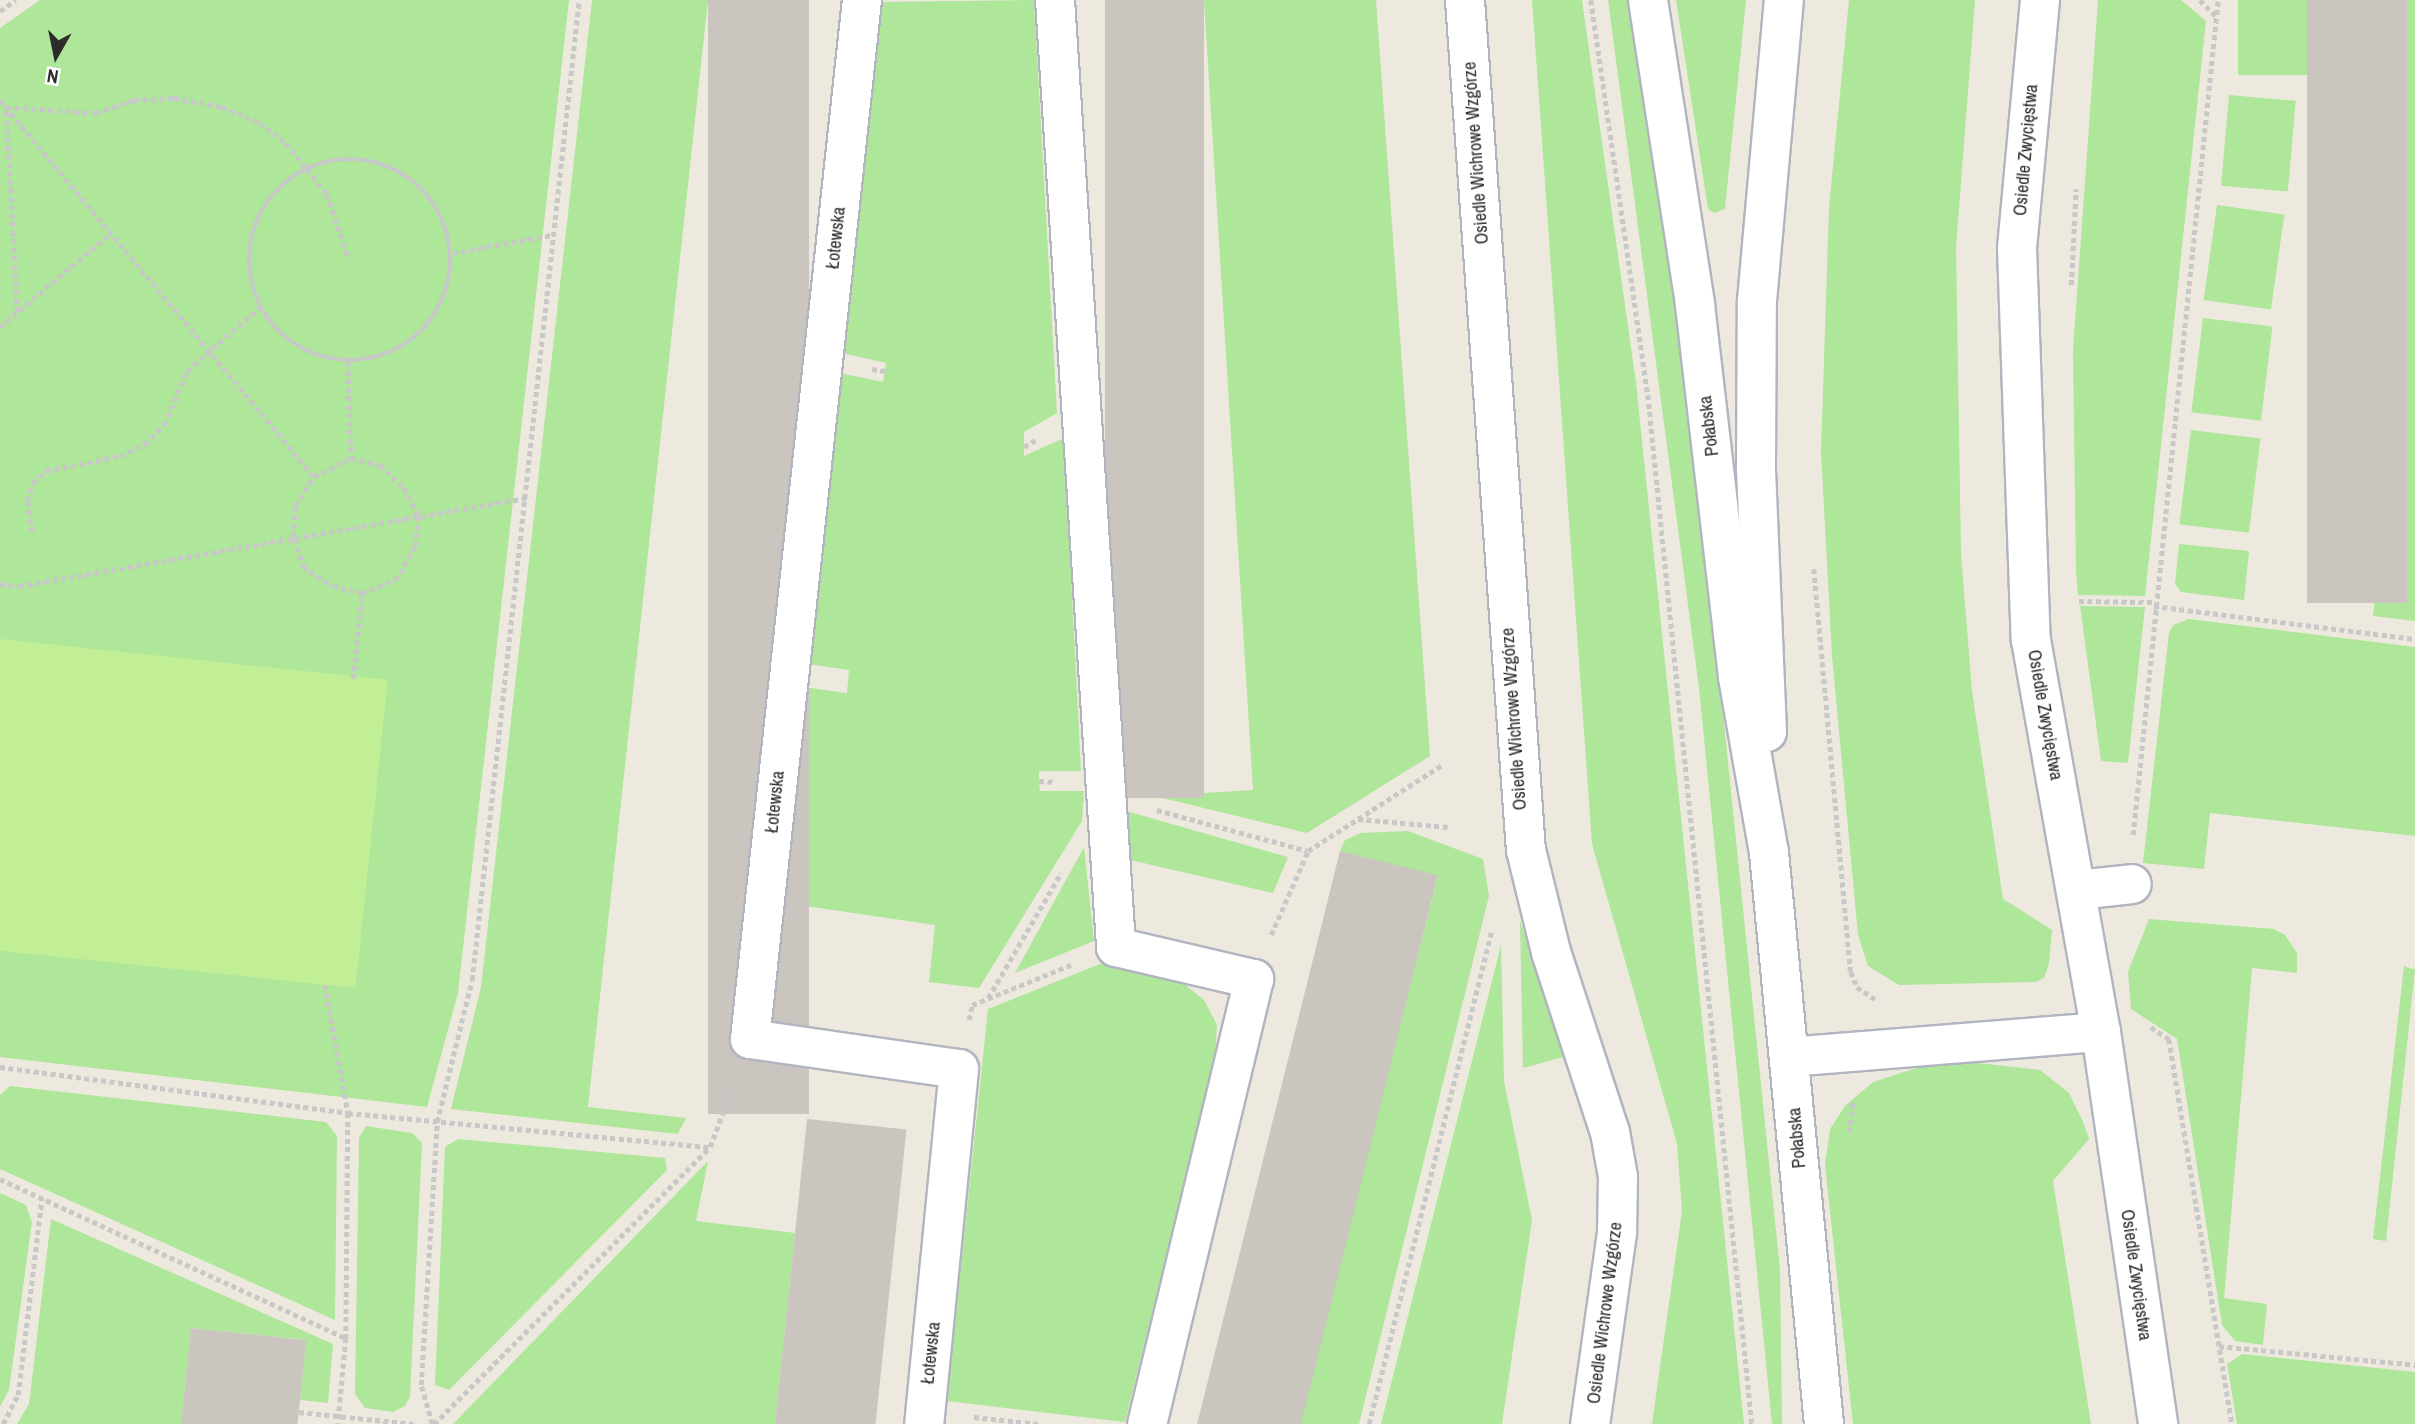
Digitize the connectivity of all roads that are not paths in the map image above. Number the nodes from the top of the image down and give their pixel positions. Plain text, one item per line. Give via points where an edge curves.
1 (862, 0) edge
2 (1055, 0) edge
3 (1465, 0) edge
4 (1648, 0) edge
5 (1784, 0) edge
6 (2040, 0) edge
7 (1769, 853) junction
8 (2132, 884) dead end
9 (2078, 890) junction
10 (2101, 1032) junction
11 (1789, 1057) junction
12 (925, 1418) edge
13 (1147, 1424) edge
14 (1590, 1424) edge
15 (1824, 1424) edge
16 (2158, 1424) edge

1 - 12 street, Łotewska via 750,1039 959,1069
2 - 13 street via 1116,947 1254,979
3 - 14 street, Osiedle Wichrowe Wzgórze via 1526,850 1551,952 1610,1132 1618,1177 1618,1233
4 - 7 street, Połabska via 1695,305 1738,677
5 - 7 street, Połabska via 1757,302 1756,465
6 - 9 street, Osiedle Zwycięstwa via 2017,248 2019,398 2031,640
7 - 11 street, Połabska
8 - 9 street
9 - 10 street, Osiedle Zwycięstwa
10 - 11 street
10 - 16 street, Osiedle Zwycięstwa
11 - 15 street, Połabska

